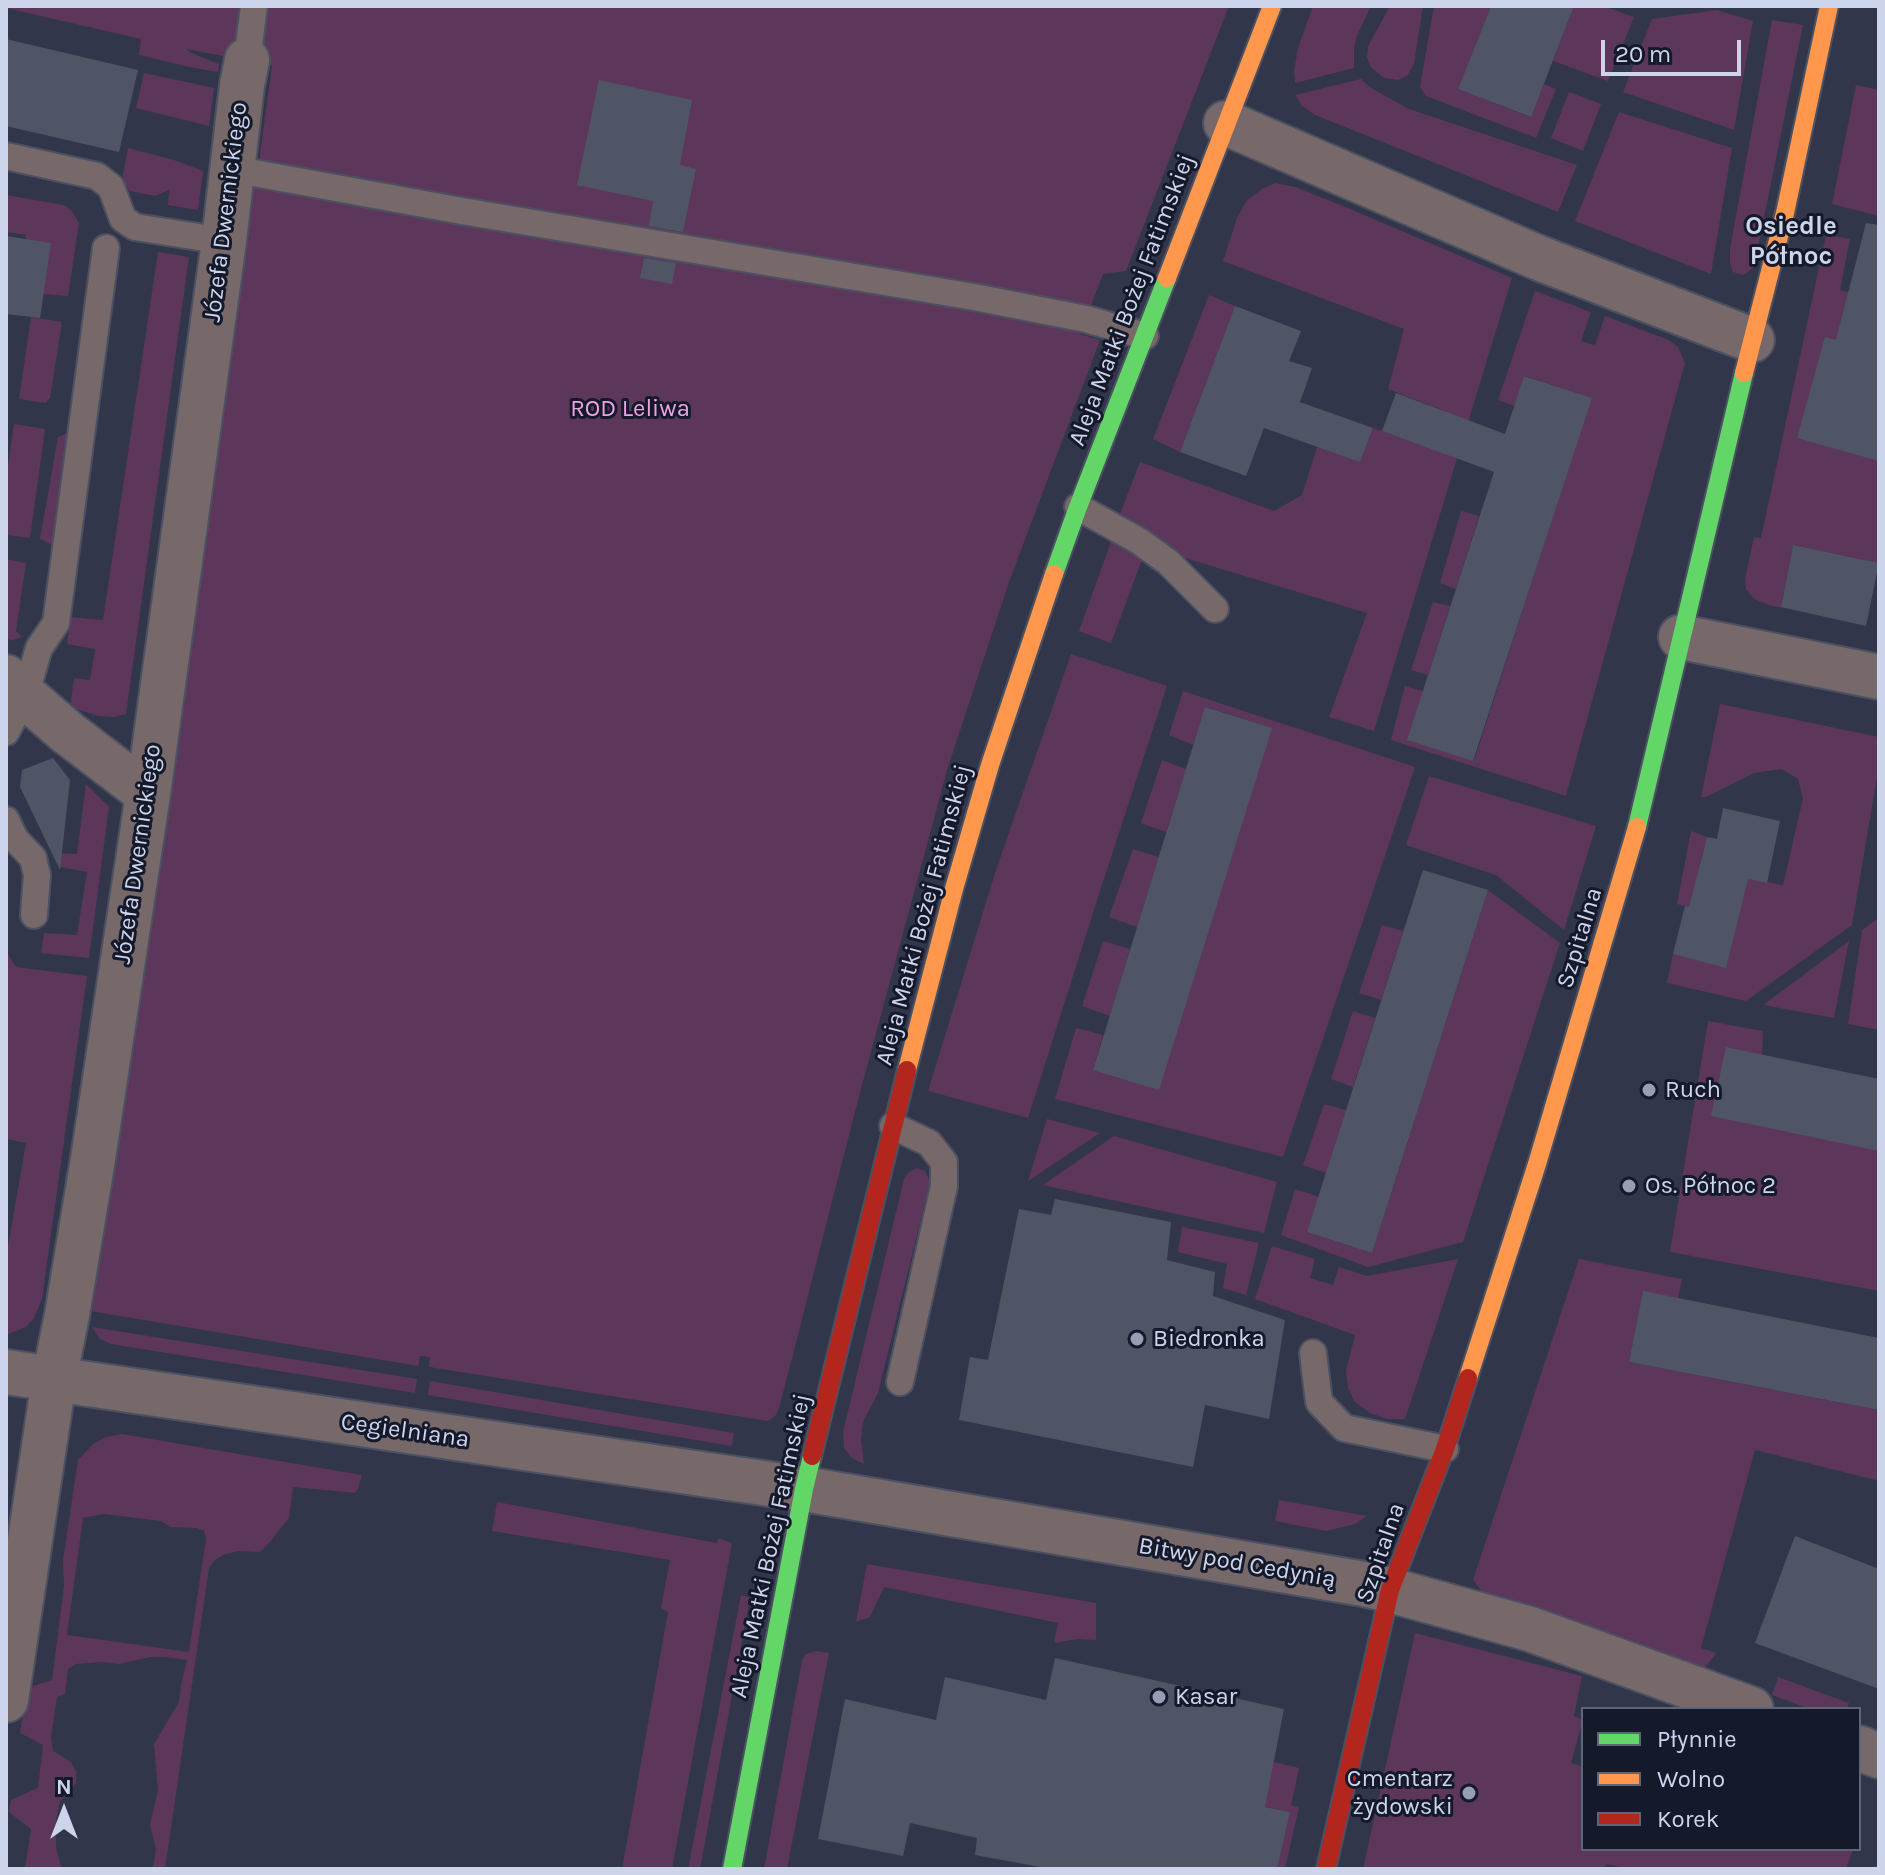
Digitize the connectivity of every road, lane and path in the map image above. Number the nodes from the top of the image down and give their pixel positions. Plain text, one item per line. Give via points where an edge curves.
1 (254, 6) edge
2 (1272, 6) edge
3 (1829, 6) edge
4 (247, 60) joint
5 (1226, 123) junction
6 (6, 156) edge
7 (232, 169) junction
8 (224, 241) junction
9 (106, 248) dead end
10 (1145, 336) junction
11 (1752, 340) junction
12 (1078, 507) junction
13 (1215, 609) dead end
14 (1681, 637) junction
15 (1879, 677) edge
16 (12, 702) edge
17 (148, 794) junction
18 (6, 820) edge
19 (34, 915) dead end
20 (893, 1126) junction
21 (1313, 1353) dead end
22 (6, 1372) edge
23 (54, 1380) junction
24 (900, 1382) dead end
25 (1445, 1449) junction
26 (804, 1489) junction
27 (1390, 1590) junction
28 (6, 1700) edge
29 (1745, 1707) edge
30 (732, 1869) edge
31 (1326, 1869) edge

1 - 4 lane, Józefa Dwernickiego
2 - 5 street, Aleja Matki Bożej Fatimskiej
3 - 11 street, Szpitalna
4 - 7 street, Józefa Dwernickiego
5 - 10 street, Aleja Matki Bożej Fatimskiej
5 - 11 street via 1539,258
6 - 8 lane via 97,176 111,187 123,219 135,227
7 - 8 street, Józefa Dwernickiego
7 - 10 lane via 974,297
8 - 17 street, Józefa Dwernickiego
9 - 16 lane via 56,623
10 - 12 street, Aleja Matki Bożej Fatimskiej
11 - 14 street, Szpitalna
12 - 13 lane via 1168,562
12 - 20 street, Aleja Matki Bożej Fatimskiej via 990,765
14 - 15 street
14 - 25 street, Szpitalna via 1636,833
16 - 17 street via 68,733
17 - 23 street, Józefa Dwernickiego
18 - 19 lane via 33,858
20 - 24 lane via 929,1143 944,1162 944,1186
20 - 26 street, Aleja Matki Bożej Fatimskiej
21 - 25 lane via 1319,1402 1344,1428
22 - 23 street, Cegielniana
23 - 26 street, Cegielniana
23 - 28 street, Józefa Dwernickiego
25 - 27 street, Szpitalna
26 - 27 street, Bitwy pod Cedynią
26 - 30 street, Aleja Matki Bożej Fatimskiej
27 - 29 street, Bitwy pod Cedynią via 1530,1629
27 - 31 street, Szpitalna

